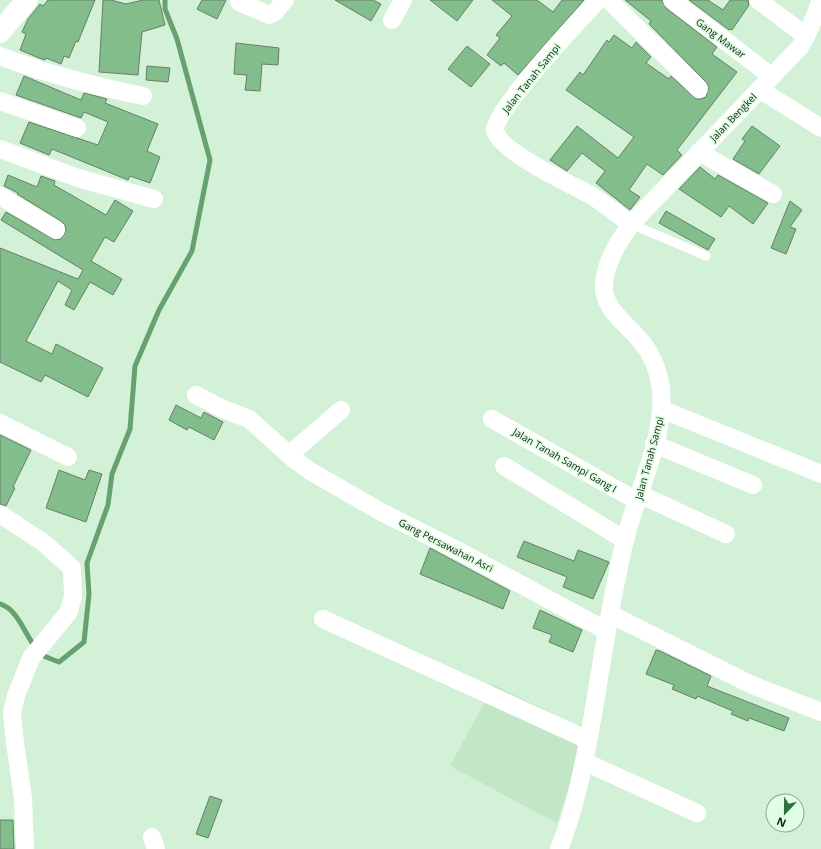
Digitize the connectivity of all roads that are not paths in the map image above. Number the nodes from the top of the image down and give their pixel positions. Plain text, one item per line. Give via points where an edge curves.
1 (27, 0) edge
2 (285, 0) edge
3 (404, 0) edge
4 (598, 0) edge
5 (609, 0) edge
6 (672, 0) edge
7 (758, 0) edge
8 (821, 0) edge
9 (239, 2) dead end
10 (392, 20) dead end
11 (0, 32) edge
12 (806, 36) junction
13 (0, 56) edge
14 (771, 76) junction
15 (699, 89) dead end
16 (759, 89) junction
17 (143, 96) dead end
18 (0, 101) edge
19 (77, 128) dead end
20 (821, 128) edge
21 (0, 149) edge
22 (699, 152) junction
23 (773, 194) dead end
24 (0, 196) edge
25 (154, 199) dead end
26 (631, 224) junction
27 (56, 230) dead end
28 (706, 256) dead end
29 (196, 395) dead end
30 (661, 409) junction
31 (341, 410) dead end
32 (492, 419) dead end
33 (0, 423) edge
34 (654, 444) junction
35 (290, 454) junction
36 (68, 457) dead end
37 (504, 466) dead end
38 (821, 474) edge
39 (753, 485) dead end
40 (638, 498) junction
41 (0, 514) edge
42 (726, 534) dead end
43 (625, 540) junction
44 (323, 619) dead end
45 (609, 622) junction
46 (821, 712) edge
47 (588, 740) junction
48 (585, 762) junction
49 (697, 813) dead end
50 (25, 849) edge
51 (559, 849) edge

1 - 11 street
2 - 9 street via 269,15
3 - 10 street
4 - 26 street, Jalan Tanah Sampi via 512,99 497,120 495,132 526,160 589,195
5 - 15 street
6 - 14 street, Gang Mawar
7 - 12 street
8 - 12 street, Jalan Bengkel
12 - 14 street, Jalan Bengkel via 800,47
13 - 17 street via 89,85
14 - 16 street, Jalan Bengkel
16 - 20 street
16 - 22 street, Jalan Bengkel
18 - 19 street
21 - 25 street via 78,178
22 - 23 street
22 - 26 street, Jalan Bengkel
24 - 27 street
26 - 28 lane
26 - 30 street, Jalan Tanah Sampi via 611,257 603,285 607,302 648,351 659,375
29 - 35 street, Gang Persawahan Asri via 249,419
30 - 34 street, Jalan Tanah Sampi
30 - 38 street
31 - 35 street
32 - 40 street, Jalan Tanah Sampi Gang I
33 - 36 street
34 - 39 street
34 - 40 street, Jalan Tanah Sampi
35 - 45 street, Gang Persawahan Asri via 310,471 385,514
37 - 43 street
40 - 42 street, Jalan Tanah Sampi Gang I
40 - 43 street, Jalan Tanah Sampi
41 - 50 street via 44,543 72,568 73,597 68,613 31,658 12,712 23,798
43 - 45 street, Jalan Tanah Sampi
44 - 47 street
45 - 46 street, Gang Persawahan Asri via 752,685
45 - 47 street, Jalan Tanah Sampi
47 - 48 street, Jalan Tanah Sampi
48 - 49 street
48 - 51 street, Jalan Tanah Sampi via 576,801

